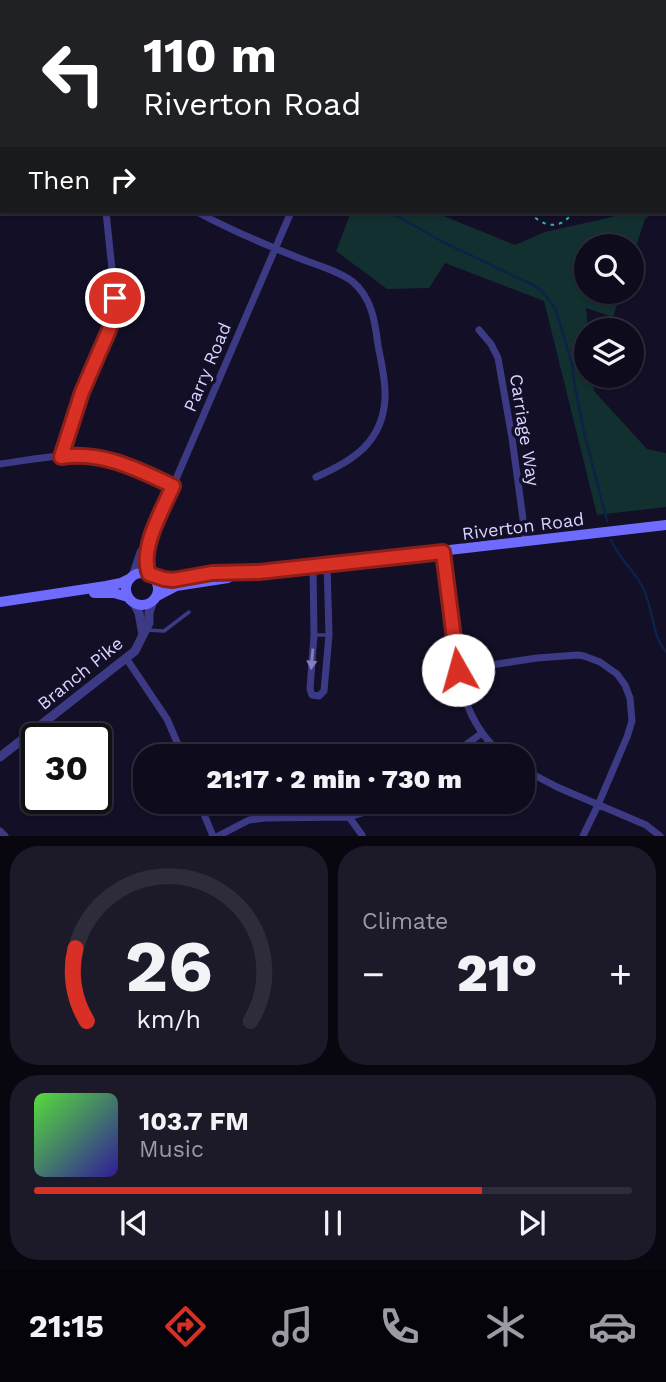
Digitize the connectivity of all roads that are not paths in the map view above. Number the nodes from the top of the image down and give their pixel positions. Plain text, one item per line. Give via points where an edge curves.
1 (106, 214) edge
2 (201, 214) edge
3 (289, 214) edge
4 (275, 249) junction
5 (479, 330) dead end
6 (61, 457) junction
7 (0, 464) edge
8 (316, 477) dead end
9 (173, 486) junction
10 (666, 525) edge
11 (152, 535) junction
12 (526, 541) junction
13 (443, 552) junction
14 (327, 564) junction
15 (313, 566) junction
16 (259, 572) junction
17 (151, 575) junction
18 (130, 578) junction
19 (55, 595) junction
20 (155, 598) junction
21 (131, 600) junction
22 (0, 602) edge
23 (189, 612) dead end
24 (144, 633) junction
25 (314, 635) junction
26 (329, 635) junction
27 (126, 658) junction
28 (458, 670) junction
29 (482, 733) junction
30 (178, 744) edge
31 (467, 744) edge
32 (490, 744) edge
33 (0, 757) edge
34 (535, 775) edge
35 (598, 805) junction
36 (205, 814) edge
37 (359, 814) edge
38 (349, 817) junction
39 (0, 831) edge
40 (362, 835) edge
41 (5, 836) edge
42 (215, 836) edge
43 (583, 836) edge
44 (660, 836) edge

1 - 6 street via 114,315
2 - 4 street
3 - 4 street, Parry Road
4 - 8 street via 352,281 364,294 374,321 385,397 378,428 358,455
4 - 9 street, Parry Road
5 - 12 street, Carriage Way via 494,348 500,368
6 - 7 street
6 - 9 street via 100,457
9 - 11 street, Parry Road
10 - 12 main road, Riverton Road
11 - 17 street, Parry Road via 146,564
11 - 18 street, Parry Road
12 - 13 main road, Riverton Road
13 - 14 main road, Riverton Road
13 - 28 street
14 - 15 main road, Riverton Road
14 - 26 street
15 - 16 main road, Riverton Road
15 - 25 street
16 - 17 main road, Riverton Road via 167,580
16 - 20 main road, Riverton Road via 176,586
17 - 18 main road via 142,572
17 - 20 main road via 158,586
18 - 19 main road
18 - 21 main road via 126,589
19 - 21 main road via 114,593
19 - 22 main road
20 - 21 main road via 143,605
20 - 24 street, Branch Pike
21 - 24 street, Branch Pike
23 - 24 lane via 164,631
24 - 27 street, Branch Pike
25 - 26 lane
25 -> 26 street via 310,689 318,696 324,691
27 - 30 street via 167,719
27 - 33 street, Branch Pike
28 - 29 street via 466,704
28 - 35 street via 578,655 617,674 630,698 632,721
29 - 31 street
29 - 32 street
34 - 35 street
35 - 43 street
35 - 44 street via 646,825
36 - 42 street
37 - 38 street
38 - 40 street
38 - 42 street via 249,820
39 - 41 street

